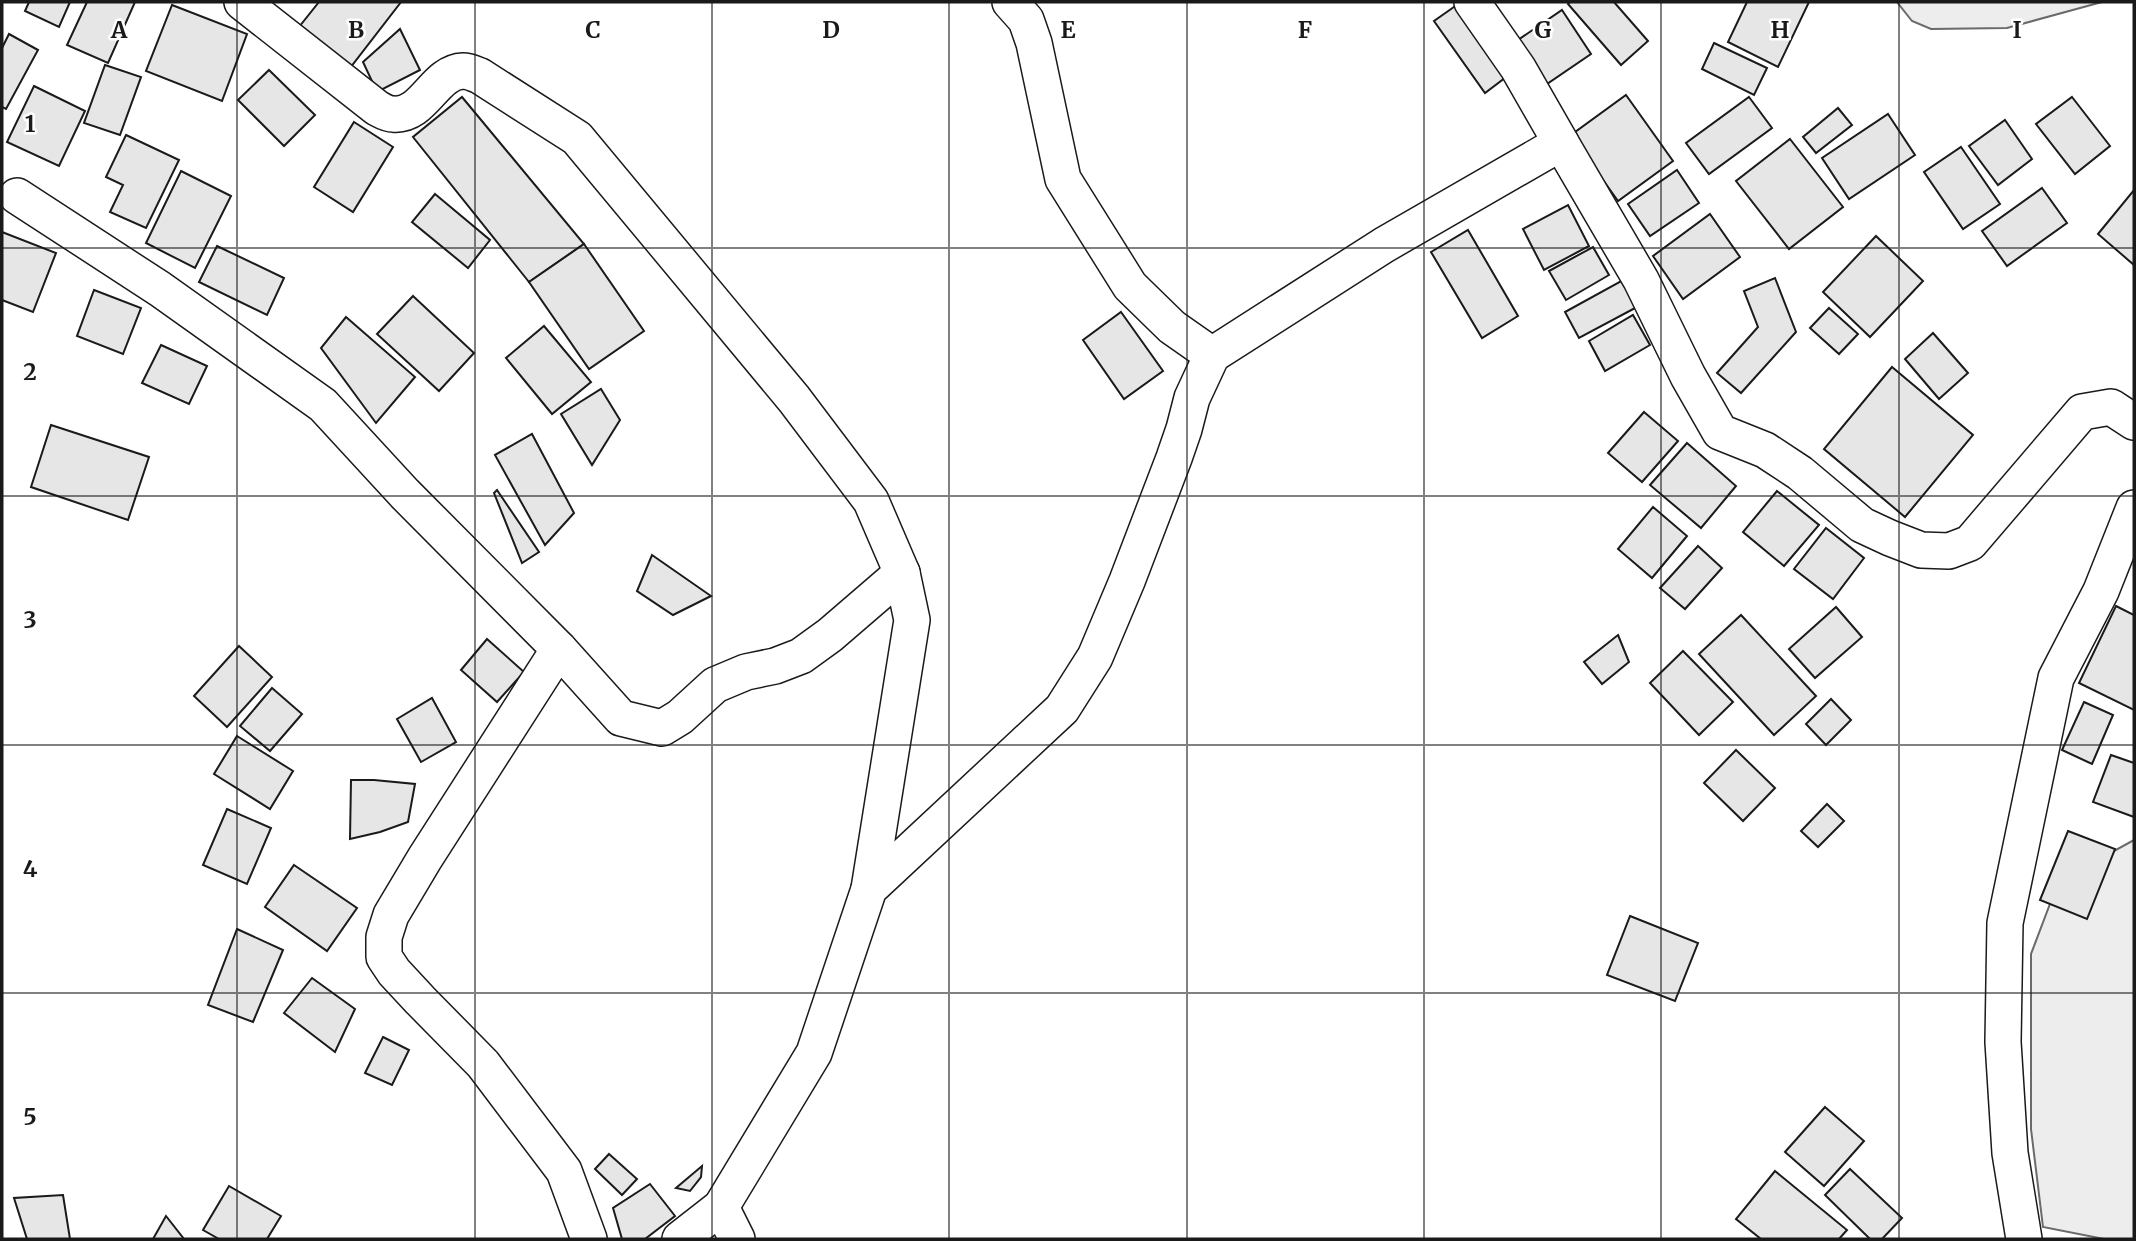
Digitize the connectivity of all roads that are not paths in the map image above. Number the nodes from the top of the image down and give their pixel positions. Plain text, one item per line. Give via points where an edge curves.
1 (242, 2) edge
2 (1010, 2) edge
3 (1472, 2) edge
4 (1561, 143) junction
5 (17, 196) dead end
6 (1212, 355) junction
7 (2134, 422) edge
8 (2134, 508) edge
9 (902, 573) junction
10 (559, 649) junction
11 (869, 889) junction
12 (720, 1207) junction
13 (589, 1239) edge
14 (680, 1239) edge
15 (737, 1239) edge
16 (2024, 1239) edge

1 - 9 street via 391,115 405,113 449,75 465,71 577,138 794,399 871,501
2 - 6 street via 1026,20 1034,43 1063,179 1130,286 1172,327
3 - 4 street via 1518,68
4 - 6 street via 1384,246
4 - 7 street via 1641,280 1720,432 1765,450 1862,525 1921,550 1949,551 1969,543 2082,412 2111,407
5 - 10 street via 160,289 323,405
6 - 11 street via 1192,398 1128,581 1095,657 1062,709
8 - 16 street via 2101,591 2056,678 2005,923 2003,1042 2010,1153
9 - 10 street via 801,656 715,685 662,727 621,718
9 - 11 street via 912,620
10 - 13 street via 391,915 384,957 483,1064 564,1171
11 - 12 street via 814,1053
12 - 14 street
12 - 15 street

